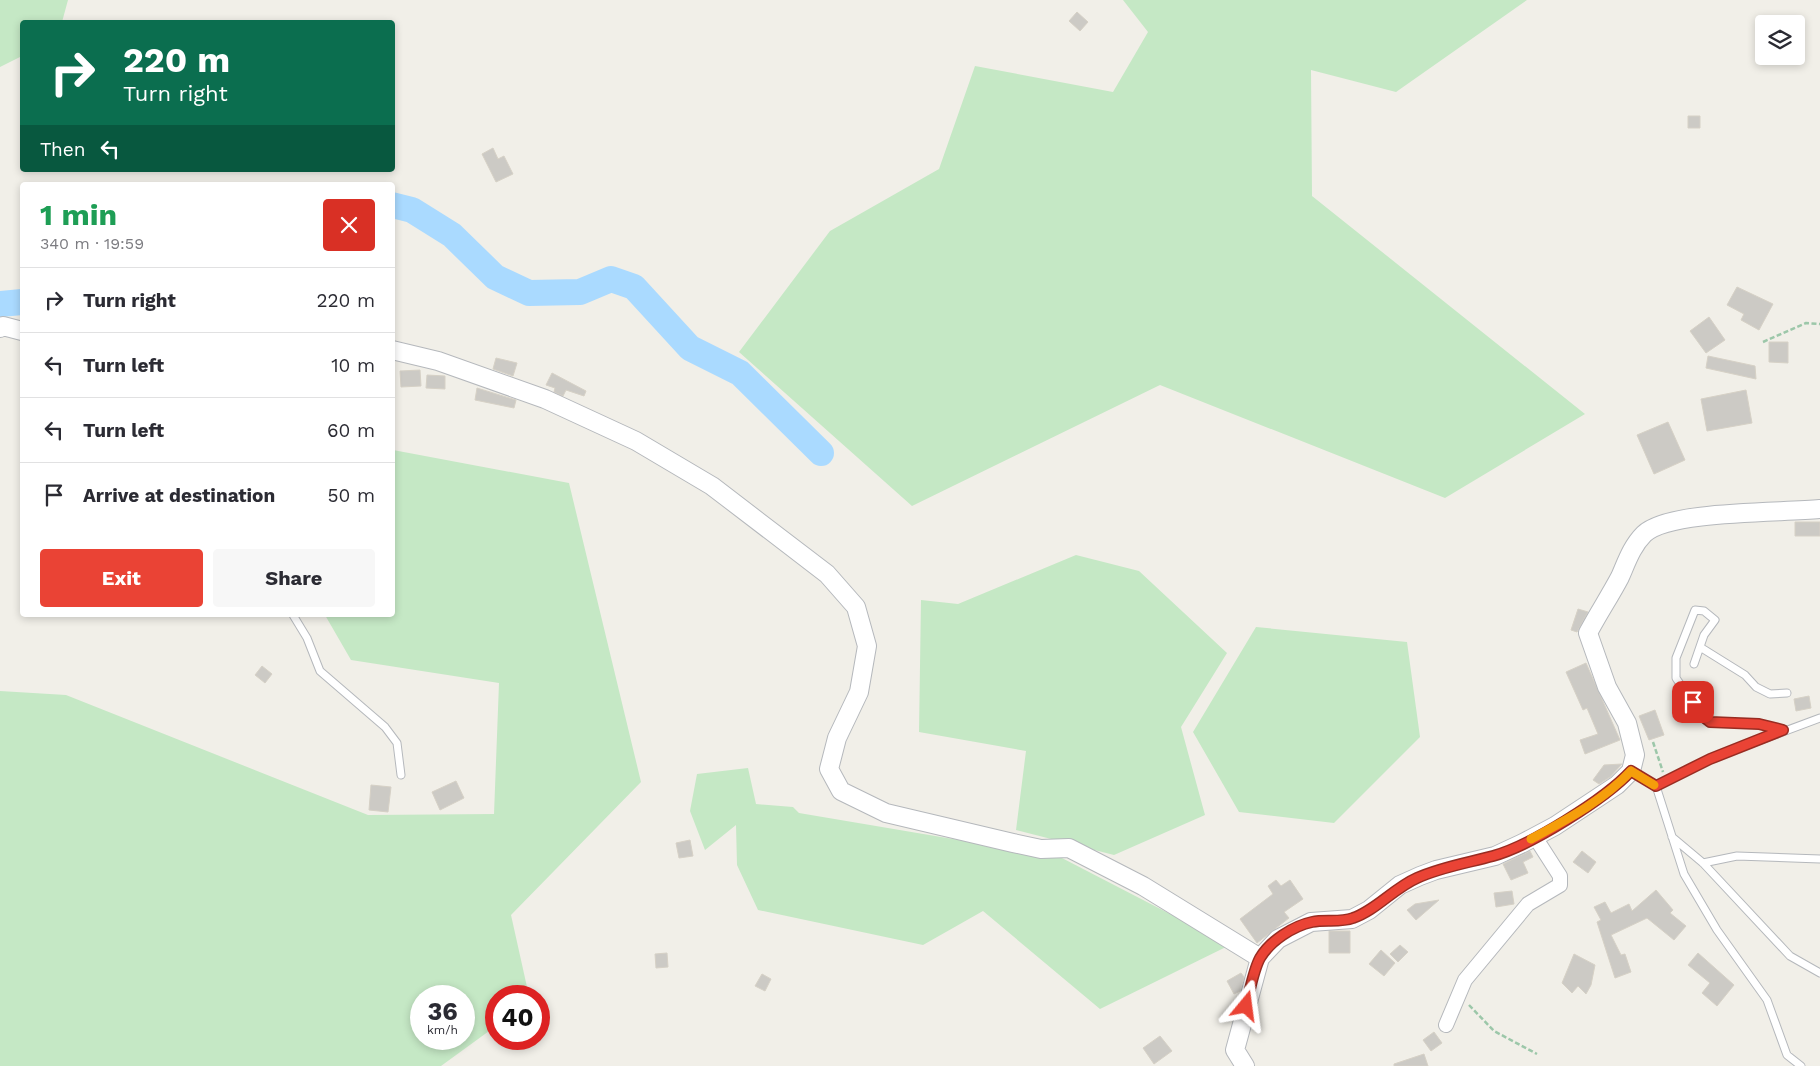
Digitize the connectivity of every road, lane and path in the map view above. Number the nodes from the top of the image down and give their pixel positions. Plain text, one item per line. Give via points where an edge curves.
1 (1820, 324) edge
2 (0, 328) edge
3 (20, 330) edge
4 (1763, 342) dead end
5 (395, 351) edge
6 (1820, 509) edge
7 (294, 617) edge
8 (1700, 647) junction
9 (1694, 664) dead end
10 (1787, 693) dead end
11 (1820, 718) edge
12 (1783, 730) junction
13 (1653, 742) dead end
14 (1631, 771) junction
15 (401, 775) dead end
16 (1666, 781) junction
17 (1656, 786) junction
18 (1535, 837) junction
19 (1672, 837) junction
20 (1820, 859) edge
21 (1703, 863) junction
22 (1260, 958) junction
23 (1820, 973) edge
24 (1456, 1000) junction
25 (1446, 1025) dead end
26 (1537, 1054) dead end
27 (1245, 1066) edge
28 (1801, 1066) edge

1 - 4 path via 1806,323
2 - 3 street
5 - 22 street via 438,361 545,399 636,441 712,486 827,574 856,608 867,646 859,692 837,738 829,769 841,791 886,813 1013,843 1068,848 1143,886
6 - 14 street via 1745,513 1657,524 1631,549 1620,578 1588,633 1607,687 1627,723 1635,755
7 - 15 lane via 308,638 320,671 385,727 397,743
8 - 9 lane
8 - 10 lane via 1745,675 1756,687 1770,694
8 - 12 lane via 1714,620 1704,611 1695,610 1676,658 1676,678 1701,715 1710,722 1759,724
11 - 12 lane
12 - 16 lane via 1710,759
13 - 16 path
14 - 17 lane
14 - 18 street via 1617,785
16 - 17 lane
17 - 19 lane
18 - 22 street via 1495,856 1420,876 1400,885 1352,919 1310,922 1289,931
18 - 24 street via 1560,876 1560,886 1528,904 1465,980
19 - 21 lane
19 - 28 lane via 1695,895 1767,1000 1787,1055
20 - 21 lane via 1736,856
21 - 23 lane via 1790,956
22 - 27 street via 1235,1050
24 - 25 street
24 - 26 path via 1473,1007 1494,1031

